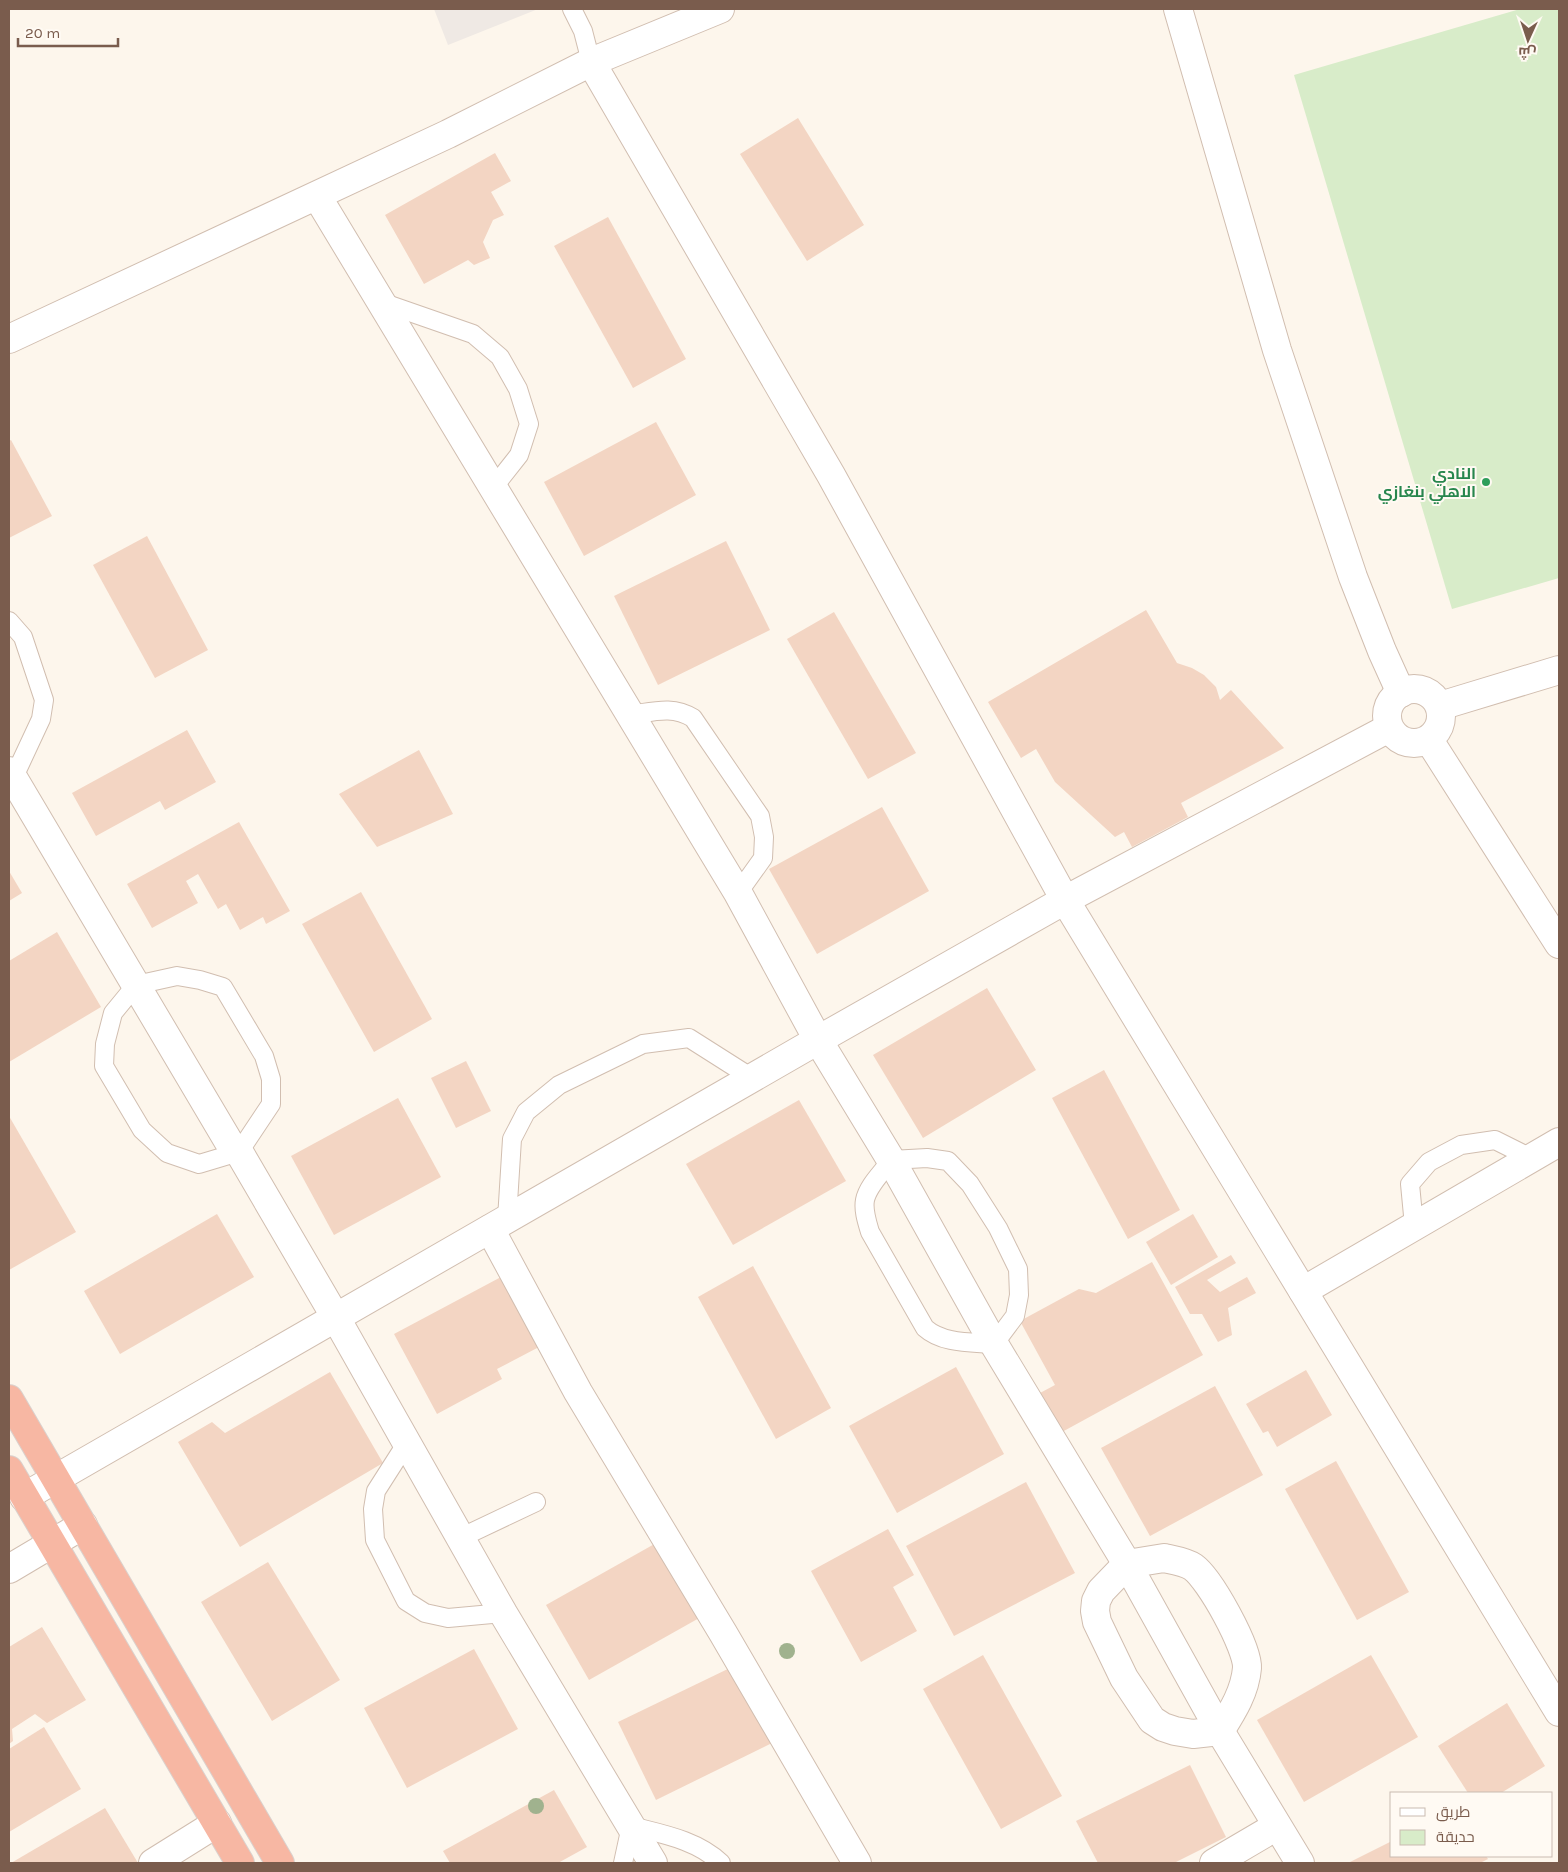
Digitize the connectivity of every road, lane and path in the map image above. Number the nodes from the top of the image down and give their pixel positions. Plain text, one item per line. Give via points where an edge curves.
1 (572, 9) edge
2 (720, 9) edge
3 (1178, 9) edge
4 (591, 62) junction
5 (317, 196) junction
6 (380, 302) junction
7 (9, 339) edge
8 (493, 488) junction
9 (9, 621) edge
10 (1559, 670) edge
11 (1401, 693) junction
12 (1440, 706) junction
13 (629, 716) junction
14 (1390, 728) junction
15 (1429, 740) junction
16 (10, 776) edge
17 (738, 893) junction
18 (1065, 900) junction
19 (1559, 944) edge
20 (136, 985) junction
21 (818, 1040) junction
22 (752, 1078) junction
23 (1559, 1142) edge
24 (239, 1152) junction
25 (1531, 1158) junction
26 (892, 1160) junction
27 (498, 1224) junction
28 (1414, 1226) junction
29 (1303, 1292) junction
30 (336, 1318) junction
31 (994, 1344) junction
32 (9, 1399) edge
33 (406, 1444) junction
34 (9, 1470) edge
35 (55, 1480) junction
36 (24, 1497) junction
37 (536, 1502) dead end
38 (83, 1525) junction
39 (460, 1538) junction
40 (51, 1544) junction
41 (1127, 1564) junction
42 (9, 1569) edge
43 (503, 1613) junction
44 (1559, 1712) edge
45 (1220, 1732) junction
46 (217, 1823) junction
47 (631, 1826) junction
48 (1277, 1826) junction
49 (153, 1863) edge
50 (240, 1863) edge
51 (280, 1863) edge
52 (623, 1863) edge
53 (653, 1863) edge
54 (721, 1863) edge
55 (857, 1863) edge
56 (1214, 1863) edge
57 (1300, 1863) edge

1 - 4 lane via 583,31
2 - 4 street
3 - 11 street via 1277,350 1353,577
4 - 5 street
4 - 18 street via 831,475
5 - 6 street
5 - 7 street
6 - 8 street
6 - 8 lane via 473,334 500,357 518,389 529,424 520,455
8 - 13 street
9 - 16 lane via 23,637 44,700 41,719
10 - 12 street
11 - 12 street via 1412,689 1423,691 1433,696
11 - 14 street via 1388,708
12 - 15 street via 1440,725
13 - 17 street
13 - 17 lane via 670,710 693,718 760,816 764,836 763,858
14 - 15 street via 1407,742 1414,744
14 - 18 street
15 - 19 street
16 - 20 street
17 - 21 street
18 - 21 street
18 - 29 street
20 - 24 street via 233,1148
20 - 24 lane via 113,1013 105,1044 104,1066 142,1130 167,1153 199,1164
20 - 24 lane via 176,976 223,988 264,1056 271,1079 271,1104
21 - 22 street
21 - 26 street
22 - 27 street
22 - 27 lane via 689,1038 643,1044 559,1085 526,1112 512,1139
23 - 25 street
24 - 30 street
25 - 28 street
25 - 28 lane via 1495,1140 1461,1145 1429,1162 1410,1184
26 - 31 street
26 - 31 lane via 865,1200 870,1232 878,1248 925,1328 932,1334 957,1341
26 - 31 lane via 927,1158 948,1161 970,1184 998,1228 1018,1269 1019,1295 1015,1316
27 - 30 street
27 - 55 street via 578,1392 724,1633
28 - 29 street
29 - 44 street
30 - 33 street
30 - 35 street
31 - 41 street
32 - 35 highway
33 - 39 street
33 - 43 lane via 376,1491 373,1509 376,1540 406,1601 425,1613 448,1618
34 - 36 highway
35 - 36 street
35 - 38 highway
36 - 40 highway
37 - 39 lane
38 - 40 street
38 - 51 highway
39 - 43 street
40 - 42 street
40 - 46 highway
41 - 45 street
41 - 45 street via 1101,1591 1095,1611 1097,1622 1124,1678 1152,1720 1163,1727 1193,1734
41 - 45 street via 1164,1558 1194,1567 1220,1601 1247,1665 1237,1704
43 - 47 street
45 - 48 street
46 - 49 street
46 - 50 highway
47 - 52 lane
47 - 53 street
47 - 54 lane via 674,1837 710,1853
48 - 56 street
48 - 57 street

